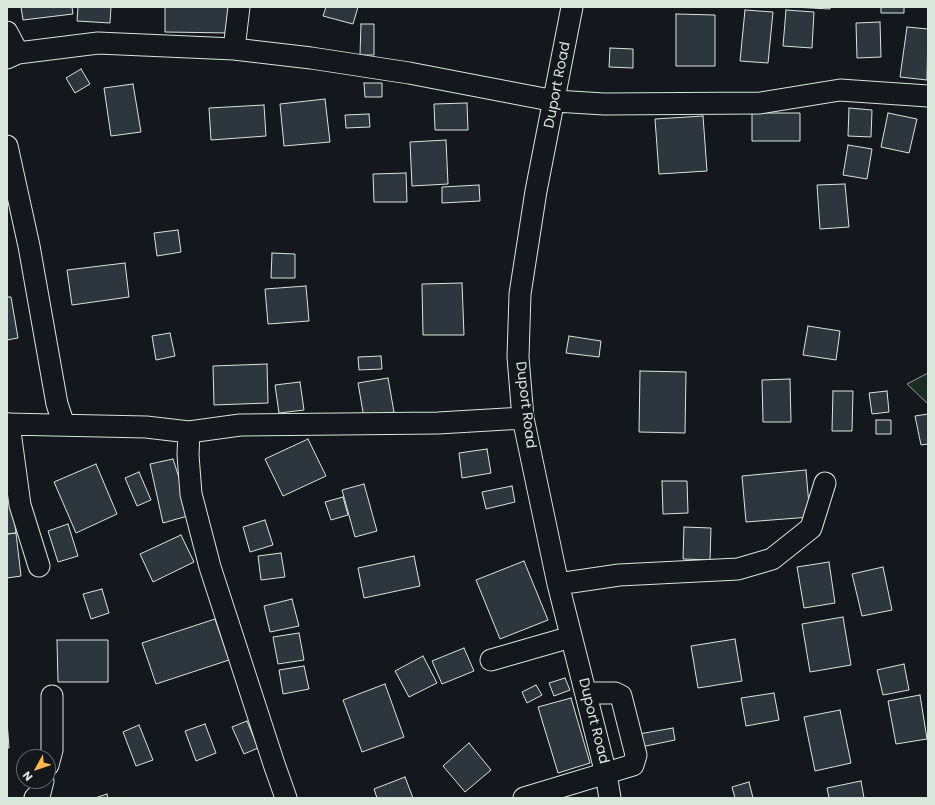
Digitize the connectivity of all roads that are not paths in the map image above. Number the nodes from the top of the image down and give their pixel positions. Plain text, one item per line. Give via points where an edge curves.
1 (239, 7) edge
2 (572, 7) edge
3 (7, 32) edge
4 (234, 49) junction
5 (12, 55) edge
6 (928, 96) edge
7 (555, 101) junction
8 (7, 146) edge
9 (523, 418) junction
10 (8, 424) edge
11 (64, 425) junction
12 (189, 432) junction
13 (825, 483) dead end
14 (39, 566) dead end
15 (558, 584) junction
16 (572, 637) junction
17 (491, 660) dead end
18 (586, 693) junction
19 (52, 696) dead end
20 (52, 749) edge
21 (606, 774) junction
22 (41, 789) edge
23 (35, 798) edge
24 (286, 798) edge
25 (524, 798) edge
26 (610, 798) edge

1 - 4 street
2 - 7 street, Duport Road
3 - 5 street
4 - 5 street via 98,43
4 - 7 street via 409,73
6 - 7 street via 840,90 760,103 604,104
7 - 9 street, Duport Road via 536,191 520,294 518,357
8 - 11 street via 29,246 57,404
9 - 12 street via 438,423 240,425
9 - 15 street, Duport Road
10 - 11 street
10 - 14 street via 20,506
11 - 12 street via 146,427
12 - 24 street via 191,494 210,567
13 - 15 street via 811,528 772,559 738,569 619,575
15 - 16 street, Duport Road
16 - 17 street
16 - 18 street, Duport Road
18 - 21 street, Duport Road
18 - 21 street via 615,693 621,696 625,710 636,755 635,761 633,765
19 - 20 street
21 - 25 street
21 - 26 street, Duport Road
22 - 23 street

